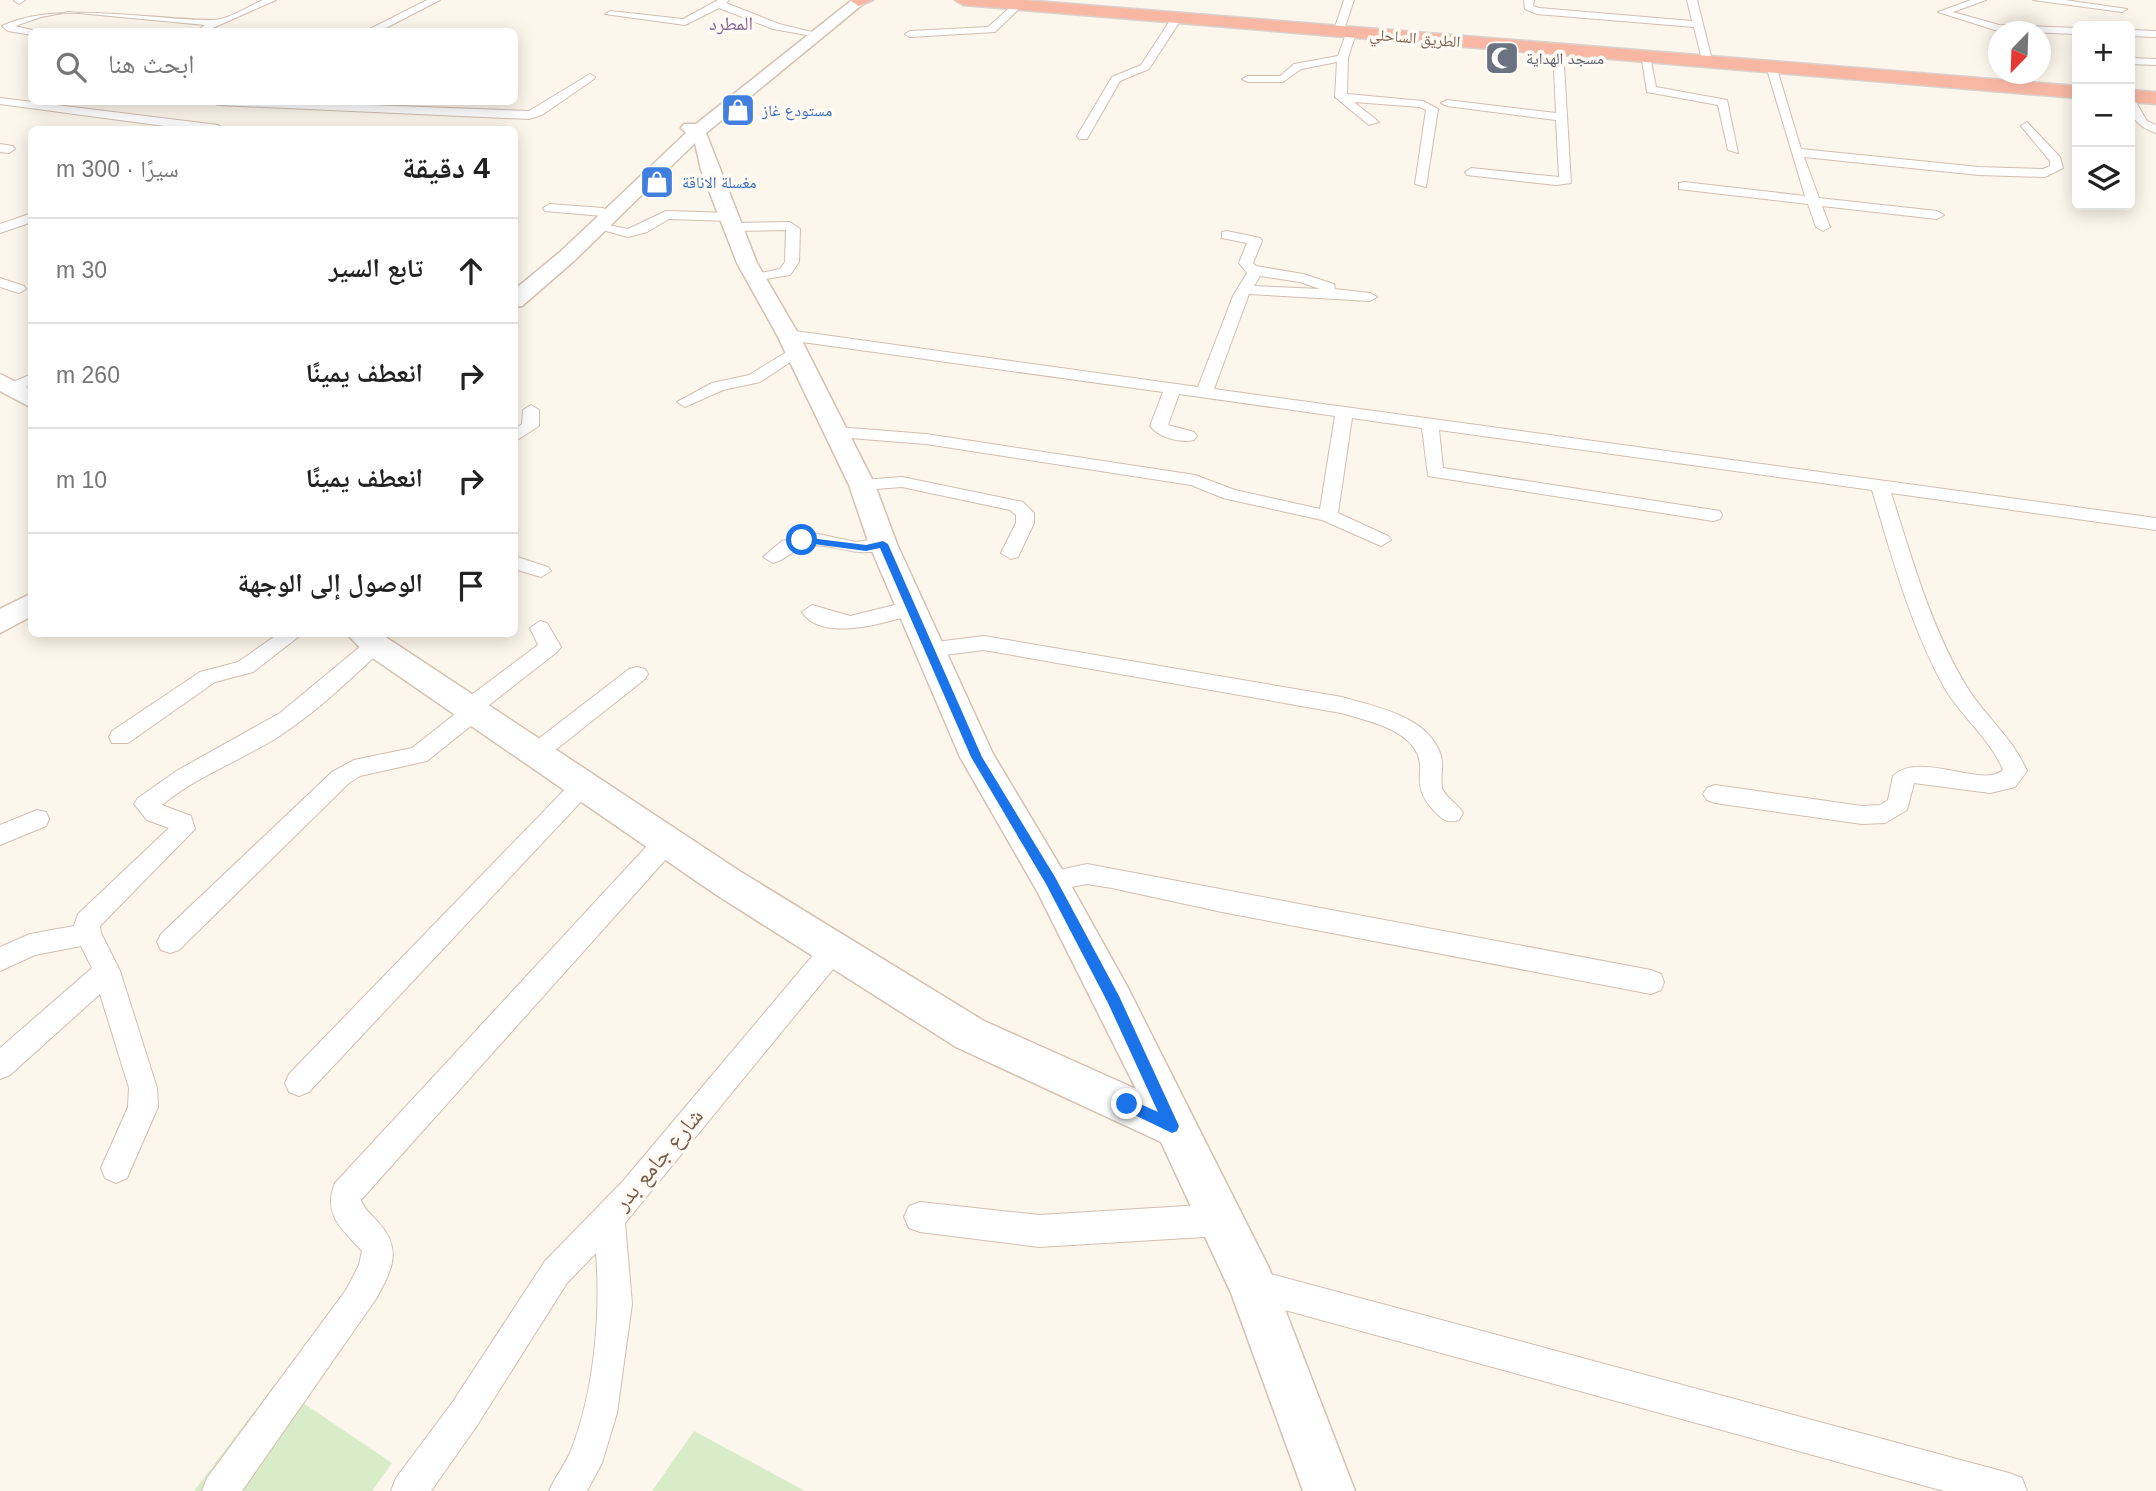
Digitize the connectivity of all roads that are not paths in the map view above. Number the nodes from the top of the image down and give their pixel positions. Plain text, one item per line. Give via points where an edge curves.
1 (271, 0) edge
2 (435, 0) edge
3 (858, 0) edge
4 (963, 0) edge
5 (1349, 0) edge
6 (1529, 0) edge
7 (1692, 0) edge
8 (1981, 0) edge
9 (2038, 0) edge
10 (1026, 1) edge
11 (721, 2) edge
12 (2122, 9) dead end
13 (610, 14) dead end
14 (1177, 18) junction
15 (217, 23) junction
16 (1698, 23) junction
17 (205, 28) edge
18 (377, 28) edge
19 (28, 30) edge
20 (1346, 30) junction
21 (2072, 31) edge
22 (807, 32) junction
23 (2135, 33) edge
24 (910, 34) dead end
25 (2156, 34) edge
26 (1558, 49) junction
27 (1645, 56) junction
28 (1706, 56) junction
29 (1343, 58) junction
30 (2135, 61) edge
31 (2156, 62) edge
32 (1771, 66) junction
33 (590, 77) dead end
34 (1248, 79) dead end
35 (2072, 89) edge
36 (2072, 89) edge
37 (2135, 96) edge
38 (2156, 96) edge
39 (1341, 97) junction
40 (0, 101) edge
41 (26, 101) edge
42 (1447, 103) dead end
43 (53, 105) edge
44 (285, 105) edge
45 (2135, 106) edge
46 (0, 113) edge
47 (1563, 117) junction
48 (1373, 122) dead end
49 (197, 126) edge
50 (2027, 126) dead end
51 (2156, 129) edge
52 (698, 135) junction
53 (1083, 136) dead end
54 (1734, 150) dead end
55 (1796, 152) junction
56 (1471, 172) dead end
57 (1421, 184) dead end
58 (1684, 186) dead end
59 (1814, 202) junction
60 (550, 208) dead end
61 (1937, 215) dead end
62 (28, 218) edge
63 (601, 219) junction
64 (732, 223) junction
65 (1823, 227) dead end
66 (0, 229) edge
67 (1227, 234) dead end
68 (1251, 270) junction
69 (757, 278) junction
70 (0, 282) edge
71 (19, 289) dead end
72 (1246, 289) junction
73 (518, 290) edge
74 (1346, 293) junction
75 (1370, 297) dead end
76 (518, 298) edge
77 (791, 344) junction
78 (14, 382) edge
79 (1172, 390) junction
80 (1205, 394) junction
81 (28, 397) edge
82 (685, 402) dead end
83 (531, 410) dead end
84 (1344, 413) junction
85 (1430, 425) junction
86 (837, 432) junction
87 (518, 434) edge
88 (1188, 436) dead end
89 (862, 485) junction
90 (1880, 486) junction
91 (1713, 515) dead end
92 (1328, 516) junction
93 (2156, 524) edge
94 (1381, 540) dead end
95 (883, 544) junction
96 (1011, 553) dead end
97 (773, 557) dead end
98 (518, 563) edge
99 (541, 570) dead end
100 (28, 593) edge
101 (28, 605) edge
102 (911, 608) junction
103 (0, 611) edge
104 (811, 612) dead end
105 (0, 623) edge
106 (540, 628) dead end
107 (288, 637) edge
108 (366, 637) edge
109 (928, 650) junction
110 (637, 674) dead end
111 (472, 709) junction
112 (120, 737) dead end
113 (536, 753) junction
114 (583, 785) junction
115 (1715, 794) dead end
116 (1451, 813) dead end
117 (37, 819) dead end
118 (0, 835) edge
119 (667, 841) junction
120 (1050, 881) junction
121 (88, 934) junction
122 (170, 942) dead end
123 (834, 949) junction
124 (0, 960) edge
125 (107, 971) junction
126 (1651, 982) dead end
127 (0, 1066) edge
128 (299, 1083) dead end
129 (1172, 1126) junction
130 (116, 1168) dead end
131 (609, 1217) junction
132 (920, 1217) dead end
133 (1220, 1220) junction
134 (1252, 1285) junction
135 (220, 1491) edge
136 (409, 1491) edge
137 (567, 1491) edge
138 (1329, 1491) edge
139 (2009, 1491) edge

1 - 15 street
2 - 18 street
3 - 22 street
3 - 52 street via 722,109
4 - 10 highway, الطريق الساحلي
5 - 20 street
6 - 16 street via 1528,7 1537,11
7 - 16 street
8 - 21 street via 1942,12 1998,28
9 - 12 street
10 - 14 highway, الطريق الساحلي
10 - 20 highway, الطريق الساحلي
10 - 24 street via 991,30
11 - 13 street via 685,22
11 - 22 street via 777,27
14 - 20 highway, الطريق الساحلي
14 - 53 street via 1145,67 1116,79
15 - 17 street
15 - 19 street via 68,9 7,26
16 - 28 street
20 - 26 highway, الطريق الساحلي
20 - 28 highway, الطريق الساحلي
20 - 29 street
22 - 52 street
23 - 25 street
26 - 27 highway, الطريق الساحلي
26 - 47 street
27 - 32 highway, الطريق الساحلي
27 - 54 street via 1651,90 1723,102
28 - 35 highway, الطريق الساحلي
29 - 34 street via 1298,66 1283,79
29 - 39 street
30 - 31 street
32 - 36 highway, الطريق الساحلي
32 - 55 street
33 - 44 street via 530,116
37 - 38 highway
39 - 48 street
39 - 57 street via 1432,108
40 - 41 street
41 - 46 street
42 - 47 street
43 - 49 street
45 - 51 street via 2143,123
47 - 56 street via 1566,180
50 - 55 street via 2056,160 2057,168 2045,173 1979,171
52 - 63 street
52 - 64 street
55 - 59 street
58 - 59 street
59 - 61 street
59 - 65 street
60 - 63 street
62 - 66 street
63 - 64 street via 628,233 666,215
63 - 73 street
63 - 76 street via 553,272
64 - 69 street
64 - 69 street via 793,229 792,262 785,272
67 - 68 street via 1255,241 1246,263
68 - 72 street via 1253,279
68 - 74 street via 1303,278
69 - 77 street
70 - 71 street
72 - 74 street
72 - 80 street
74 - 75 street
77 - 79 street
77 - 82 street via 754,379 718,386
77 - 86 street
78 - 81 street
79 - 80 street
79 - 88 street via 1159,426 1165,432
80 - 84 street
83 - 87 street via 530,426
84 - 85 street
84 - 92 street
85 - 90 street
85 - 91 street via 1434,472
86 - 89 street
86 - 92 street via 926,439 1167,476
89 - 95 street
89 - 96 street via 902,482 1016,506 1025,513 1025,523
90 - 93 street
90 - 115 street via 1928,629 1956,689 2010,754 2015,771 2007,780 1990,784 1909,774 1901,782 1899,804 1885,814 1863,816
92 - 94 street
95 - 97 street via 866,548 802,540 788,544
95 - 102 street
98 - 99 street
100 - 103 street
101 - 105 street
102 - 104 street via 851,624 838,624
102 - 109 street
106 - 111 street via 551,647
107 - 112 street via 245,667 208,677
108 - 111 street
108 - 121 street via 293,716 174,781 146,804 155,813 182,823 183,829 92,916 87,922
109 - 116 street via 984,643 1342,705 1381,717 1416,734 1425,744 1430,755 1431,793
109 - 120 street via 977,757
110 - 113 street
111 - 113 street
111 - 122 street via 419,755 363,766 340,778
113 - 114 street
114 - 119 street
114 - 128 street
117 - 118 street
119 - 123 street
119 - 135 street via 346,1194 345,1209 378,1245 376,1266 357,1301
120 - 126 street via 1087,874 1112,878
120 - 129 street via 1114,1000
121 - 124 street via 30,945
121 - 125 street
123 - 129 street via 970,1034
123 - 131 street, شارع جامع بدر
125 - 127 street
125 - 130 street via 143,1088 143,1107
129 - 133 street
131 - 136 street via 556,1272
131 - 137 street, شارع جامع بدر via 616,1304 600,1413 584,1463
132 - 133 street via 1039,1231
133 - 134 street
134 - 138 street
134 - 139 street

